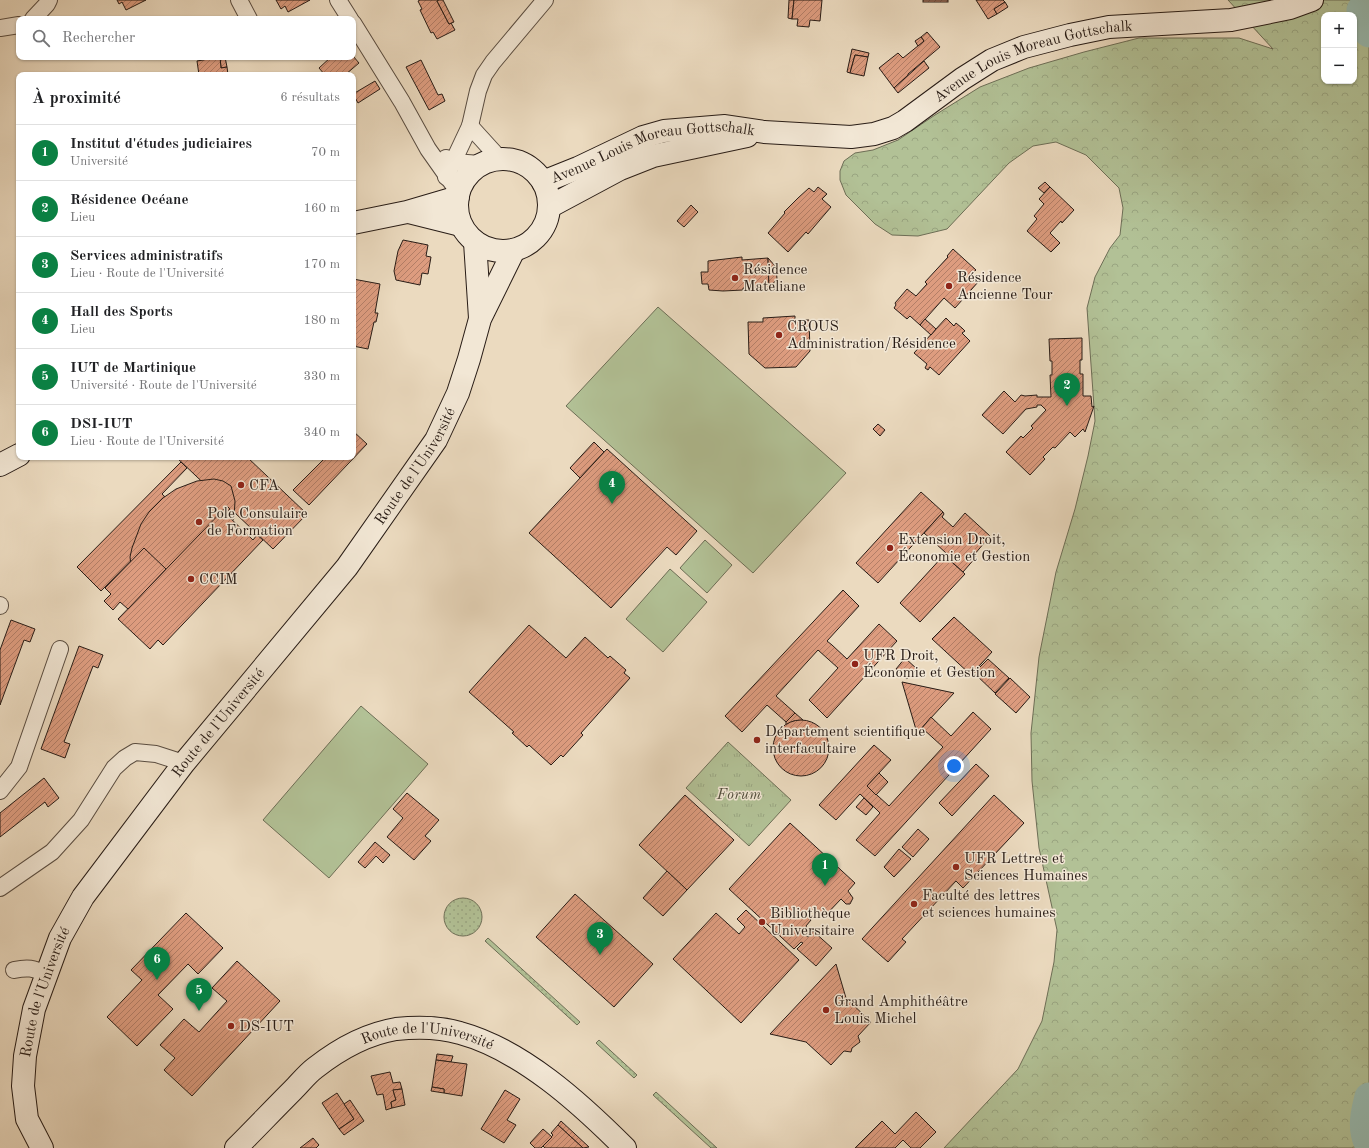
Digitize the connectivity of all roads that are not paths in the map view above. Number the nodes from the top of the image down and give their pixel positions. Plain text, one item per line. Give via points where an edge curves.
1 (49, 0) edge
2 (239, 0) edge
3 (338, 0) edge
4 (1312, 0) edge
5 (541, 2) edge
6 (36, 16) edge
7 (247, 16) edge
8 (348, 16) edge
9 (0, 24) edge
10 (16, 25) edge
11 (356, 29) edge
12 (470, 126) junction
13 (764, 132) junction
14 (428, 149) junction
15 (454, 162) junction
16 (491, 162) junction
17 (543, 182) junction
18 (454, 189) junction
19 (549, 207) junction
20 (408, 212) junction
21 (356, 222) edge
22 (468, 234) junction
23 (514, 250) junction
24 (480, 319) junction
25 (16, 456) edge
26 (0, 465) edge
27 (60, 649) dead end
28 (184, 763) junction
29 (0, 791) edge
30 (0, 888) edge
31 (14, 970) dead end
32 (46, 974) junction
33 (42, 1148) edge
34 (236, 1148) edge
35 (625, 1148) edge

1 - 6 street
2 - 7 street
3 - 8 street
4 - 13 main road, Avenue Louis Moreau Gottschalk via 1290,8 1231,20 1110,27 1070,34 1024,47 992,60 905,121 874,134 851,137
5 - 12 street via 484,75
9 - 10 street
11 - 14 street
12 - 15 street
12 - 16 street
13 - 17 main road, Avenue Louis Moreau Gottschalk via 725,126 664,131
13 - 19 main road, Avenue Louis Moreau Gottschalk via 653,156 620,169
14 - 15 street
14 - 18 street
15 - 16 street
15 - 18 street
16 - 17 main road via 513,160 535,172
16 - 18 main road via 469,175 463,184
17 - 19 main road via 548,194
18 - 20 main road
18 - 22 main road via 457,212
19 - 23 main road via 547,218 536,237
20 - 21 main road
20 - 22 main road
22 - 23 main road via 484,247 493,250
22 - 24 main road, Route de l'Université
23 - 24 main road, Route de l'Université
24 - 28 main road, Route de l'Université via 458,393 436,440 347,567
25 - 26 main road
27 - 29 street via 19,768
28 - 30 street via 156,754 135,752 125,758 114,768 81,820 52,852
28 - 32 main road, Route de l'Université via 83,897 60,938
31 - 32 street via 35,969
32 - 33 main road, Route de l'Université via 34,1010 25,1056 23,1086 27,1119
34 - 35 main road, Route de l'Université via 313,1069 338,1052 375,1035 396,1029 422,1028 459,1032 512,1056 546,1078

